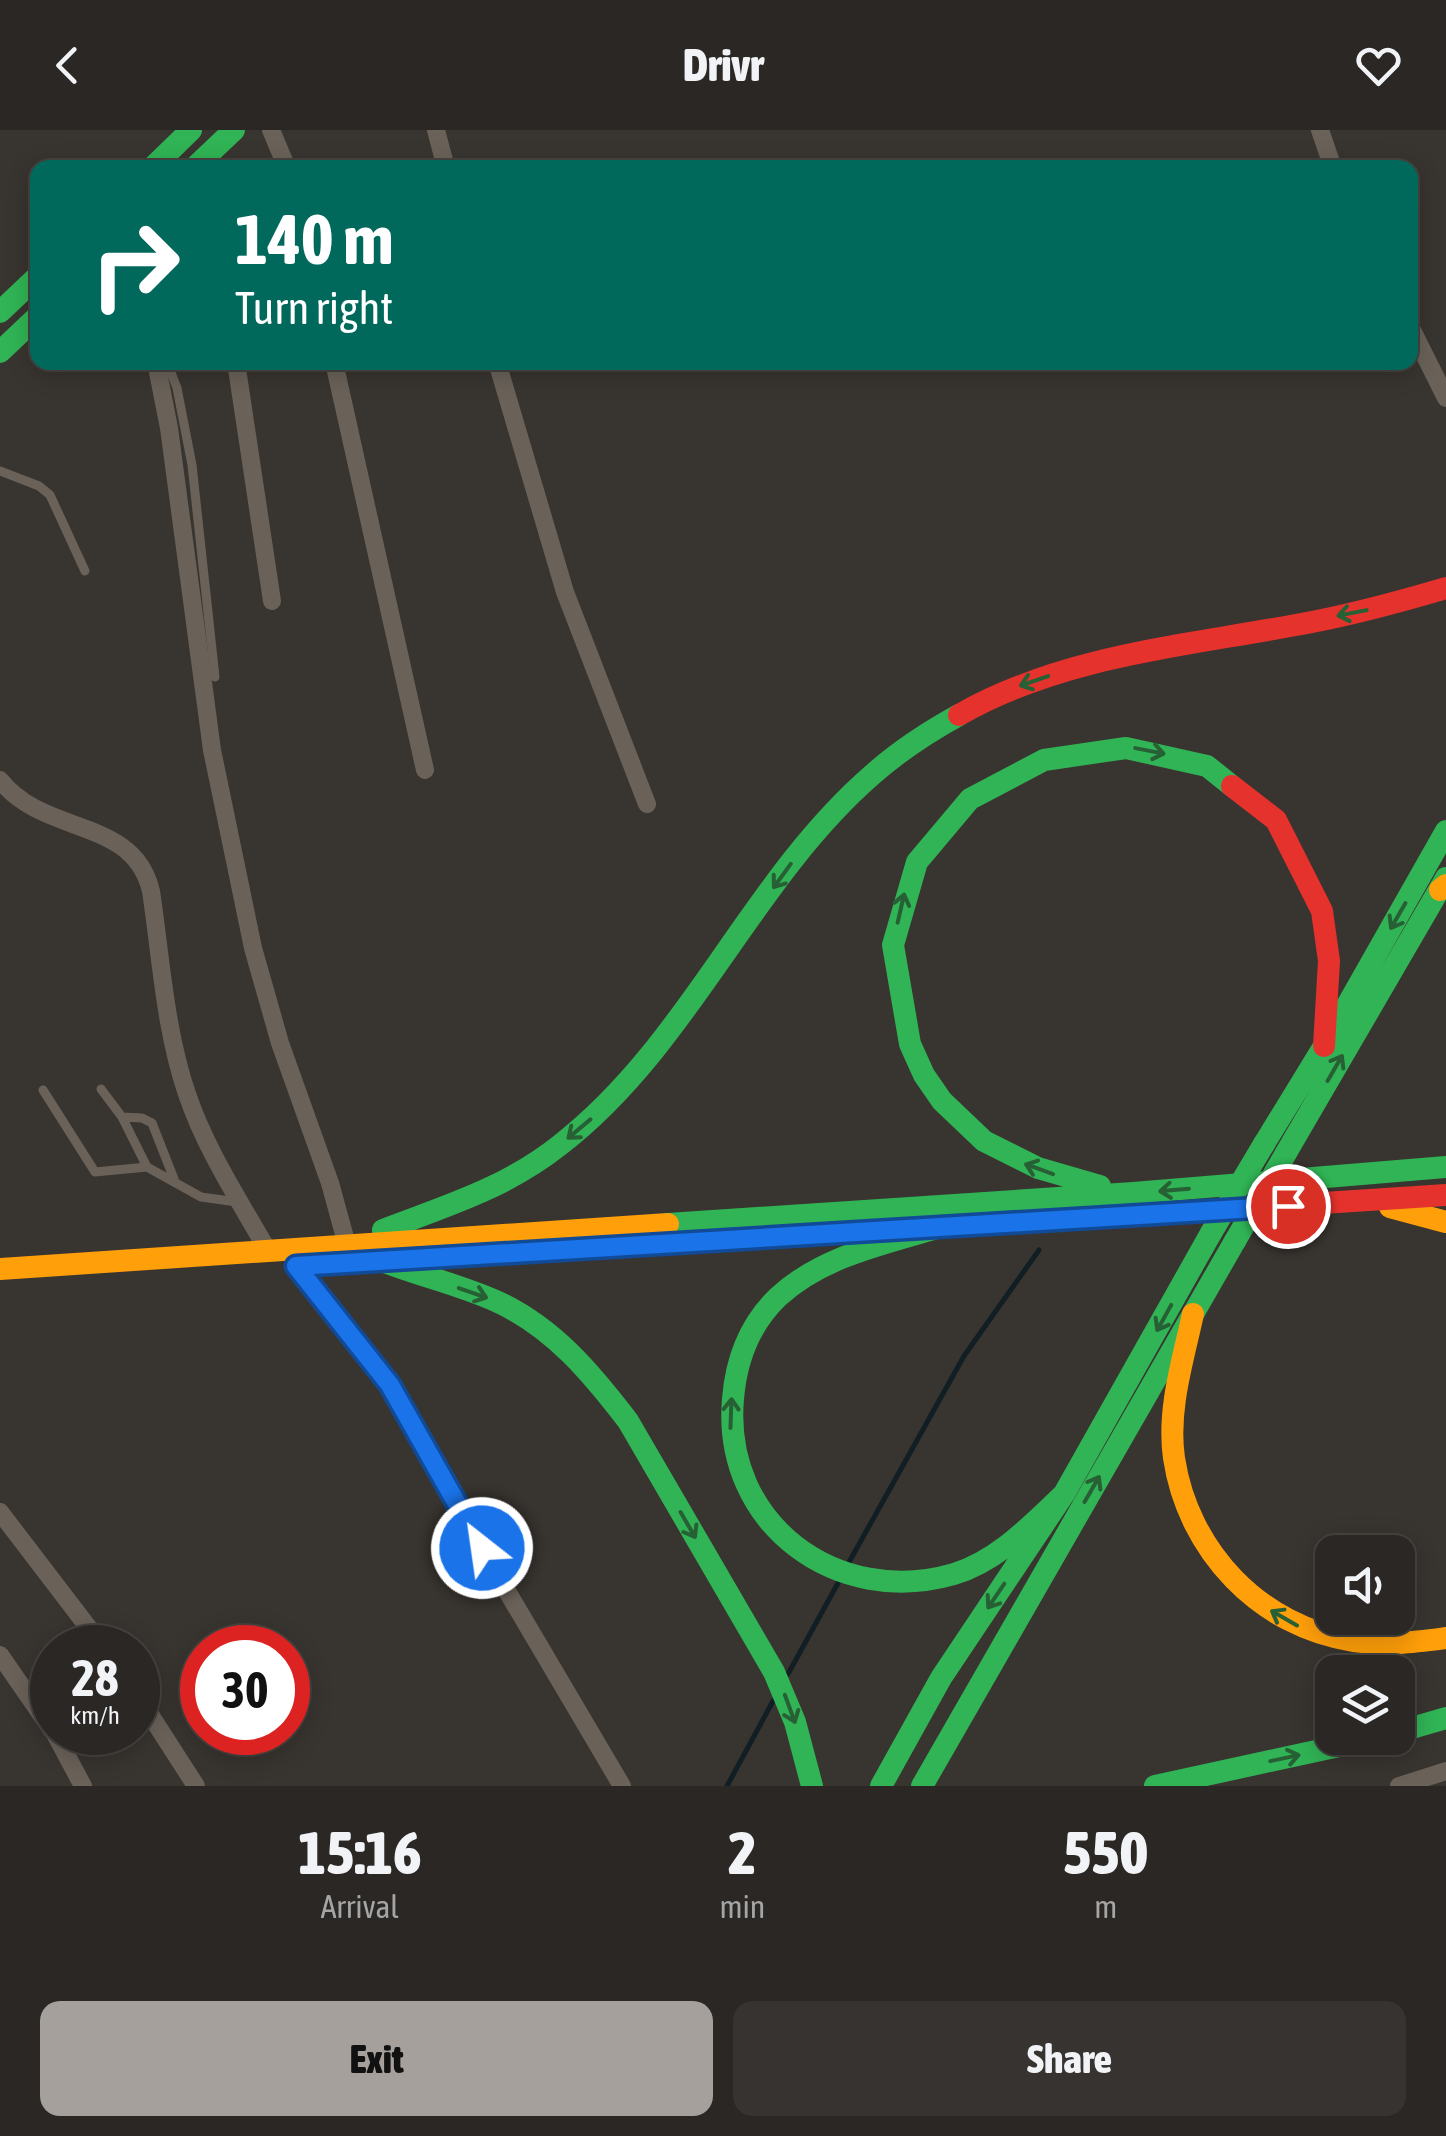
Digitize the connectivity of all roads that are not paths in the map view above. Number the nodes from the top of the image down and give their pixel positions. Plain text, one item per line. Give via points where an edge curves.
1 (192, 130) edge
2 (234, 130) edge
3 (272, 130) edge
4 (436, 130) edge
5 (1320, 130) edge
6 (160, 160) edge
7 (202, 160) edge
8 (284, 160) edge
9 (444, 160) edge
10 (1330, 160) edge
11 (30, 284) edge
12 (0, 312) edge
13 (30, 324) edge
14 (1418, 342) edge
15 (0, 352) edge
16 (157, 370) edge
17 (170, 370) edge
18 (237, 370) edge
19 (336, 370) edge
20 (499, 370) edge
21 (1446, 398) edge
22 (0, 471) edge
23 (85, 570) dead end
24 (1446, 588) edge
25 (272, 600) dead end
26 (215, 677) dead end
27 (425, 770) dead end
28 (0, 780) edge
29 (646, 804) dead end
30 (1446, 831) edge
31 (1444, 884) edge
32 (1324, 1046) junction
33 (101, 1088) dead end
34 (43, 1090) dead end
35 (122, 1118) junction
36 (1275, 1148) junction
37 (147, 1167) junction
38 (1446, 1167) edge
39 (174, 1180) junction
40 (1134, 1193) junction
41 (1446, 1195) edge
42 (1366, 1201) junction
43 (240, 1202) junction
44 (1446, 1222) edge
45 (937, 1228) junction
46 (350, 1244) junction
47 (268, 1251) junction
48 (382, 1260) junction
49 (296, 1266) junction
50 (0, 1269) edge
51 (0, 1284) edge
52 (1193, 1314) junction
53 (1064, 1494) junction
54 (0, 1512) edge
55 (86, 1625) edge
56 (1446, 1638) edge
57 (0, 1655) edge
58 (30, 1698) edge
59 (1446, 1718) edge
60 (1415, 1727) edge
61 (160, 1730) edge
62 (1315, 1751) edge
63 (67, 1755) edge
64 (1446, 1771) edge
65 (811, 1780) edge
66 (84, 1786) edge
67 (196, 1786) edge
68 (622, 1786) edge
69 (881, 1786) edge
70 (922, 1786) edge
71 (1155, 1786) edge
72 (1400, 1786) edge

1 - 6 main road
2 - 7 main road
3 - 8 street
4 - 9 street
5 - 10 street
11 - 12 main road
13 - 15 main road
14 - 21 street
16 - 46 street via 212,750 253,948
17 - 26 lane via 192,465
18 - 25 street
19 - 27 street
20 - 29 street via 566,592
22 - 23 lane via 50,495
24 -> 46 main road via 1042,678 943,722 892,757 830,815 662,1044 605,1106 492,1189
28 - 43 street via 33,810 122,845 144,870 180,1072 202,1134
30 -> 32 main road
36 -> 31 main road
32 - 36 main road
40 -> 32 main road via 1035,1168 986,1145 940,1100 915,1058 895,982 904,895 933,839 980,791 1036,760 1098,746 1183,758 1246,790 1290,840 1323,913
33 - 35 lane
34 - 37 lane via 92,1170
35 - 37 lane
35 - 39 lane via 152,1123
36 - 52 main road, bridge via 1235,1241
36 -> 53 main road, bridge via 1212,1233
37 - 39 lane
38 -> 40 main road
39 - 43 lane via 201,1196
40 - 46 main road
41 - 42 main road
42 - 44 main road
42 - 45 main road
43 - 47 street
45 - 48 main road
53 -> 45 main road via 975,1566 929,1581 840,1574 804,1555 754,1506 733,1452 730,1416 748,1334 786,1290 812,1272
46 - 47 main road
47 - 50 main road
48 - 49 main road
48 -> 65 main road via 509,1307 543,1328 628,1421 786,1696
49 - 51 main road
49 - 68 street via 390,1385
56 -> 52 main road via 1390,1645 1318,1635 1254,1600 1216,1560 1188,1515 1174,1459 1173,1414
70 -> 52 main road
53 -> 69 main road via 941,1678
54 - 55 street
57 - 58 street
59 - 60 main road
61 - 67 street
71 -> 62 main road
63 - 66 street
64 - 72 street

